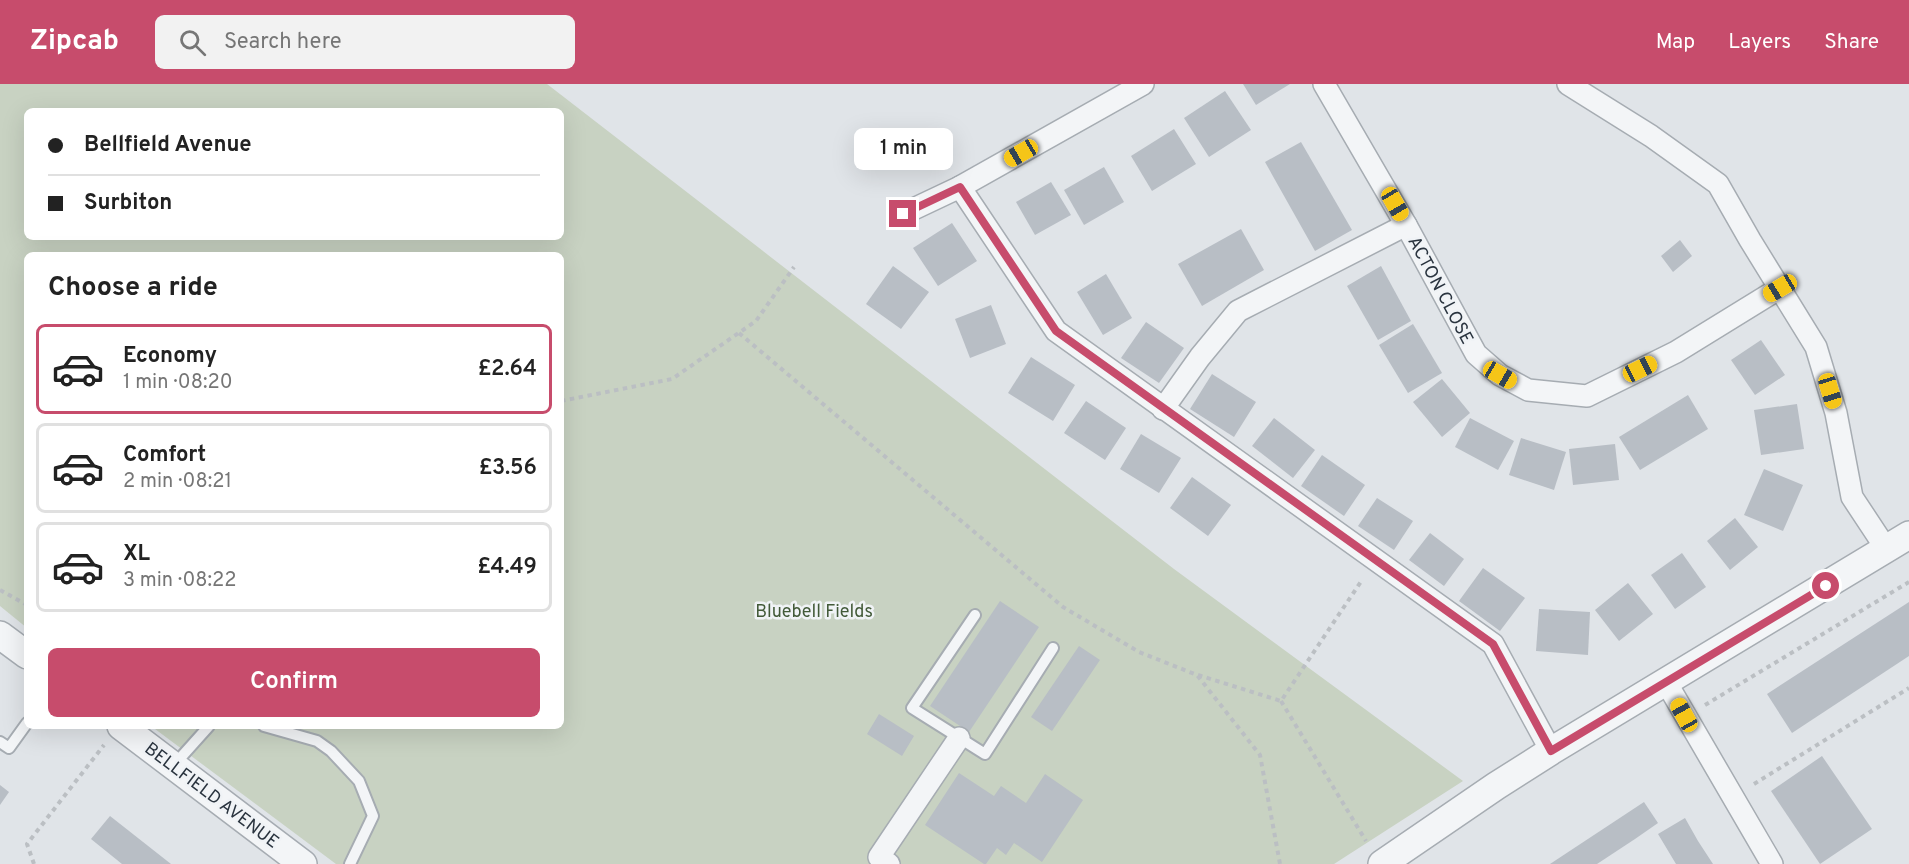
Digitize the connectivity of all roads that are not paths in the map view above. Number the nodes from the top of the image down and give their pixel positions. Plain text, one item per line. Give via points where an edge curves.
1 (1143, 84) edge
2 (1324, 84) edge
3 (1568, 84) edge
4 (960, 187) junction
5 (903, 214) dead end
6 (1406, 225) junction
7 (1780, 288) junction
8 (1163, 409) junction
9 (1909, 535) edge
10 (1887, 550) junction
11 (975, 615) dead end
12 (0, 635) edge
13 (1053, 648) dead end
14 (24, 653) edge
15 (1666, 682) junction
16 (24, 727) edge
17 (206, 729) edge
18 (275, 729) edge
19 (113, 735) edge
20 (959, 738) junction
21 (0, 742) edge
22 (1551, 751) junction
23 (174, 765) junction
24 (1375, 854) edge
25 (303, 864) edge
26 (350, 864) edge
27 (889, 864) edge
28 (1772, 864) edge

1 - 4 street
2 - 6 street, ACTON CLOSE
3 - 7 street via 1718,184
4 - 5 street
4 - 8 street via 1056,331
6 - 7 street, ACTON CLOSE via 1476,354 1500,375 1528,390 1587,396 1676,352
6 - 8 street via 1238,311
7 - 10 street via 1816,347 1836,414 1852,497
8 - 22 street via 1493,644
9 - 10 street
10 - 15 street
11 - 20 lane via 912,708
12 - 14 street
13 - 20 lane via 984,754
15 - 22 street
15 - 28 street
16 - 21 lane via 9,748
17 - 23 lane
18 - 26 lane via 317,741 332,751 359,781 373,816
19 - 23 street, BELLFIELD AVENUE
20 - 27 street via 879,857
22 - 24 street
23 - 25 street, BELLFIELD AVENUE

